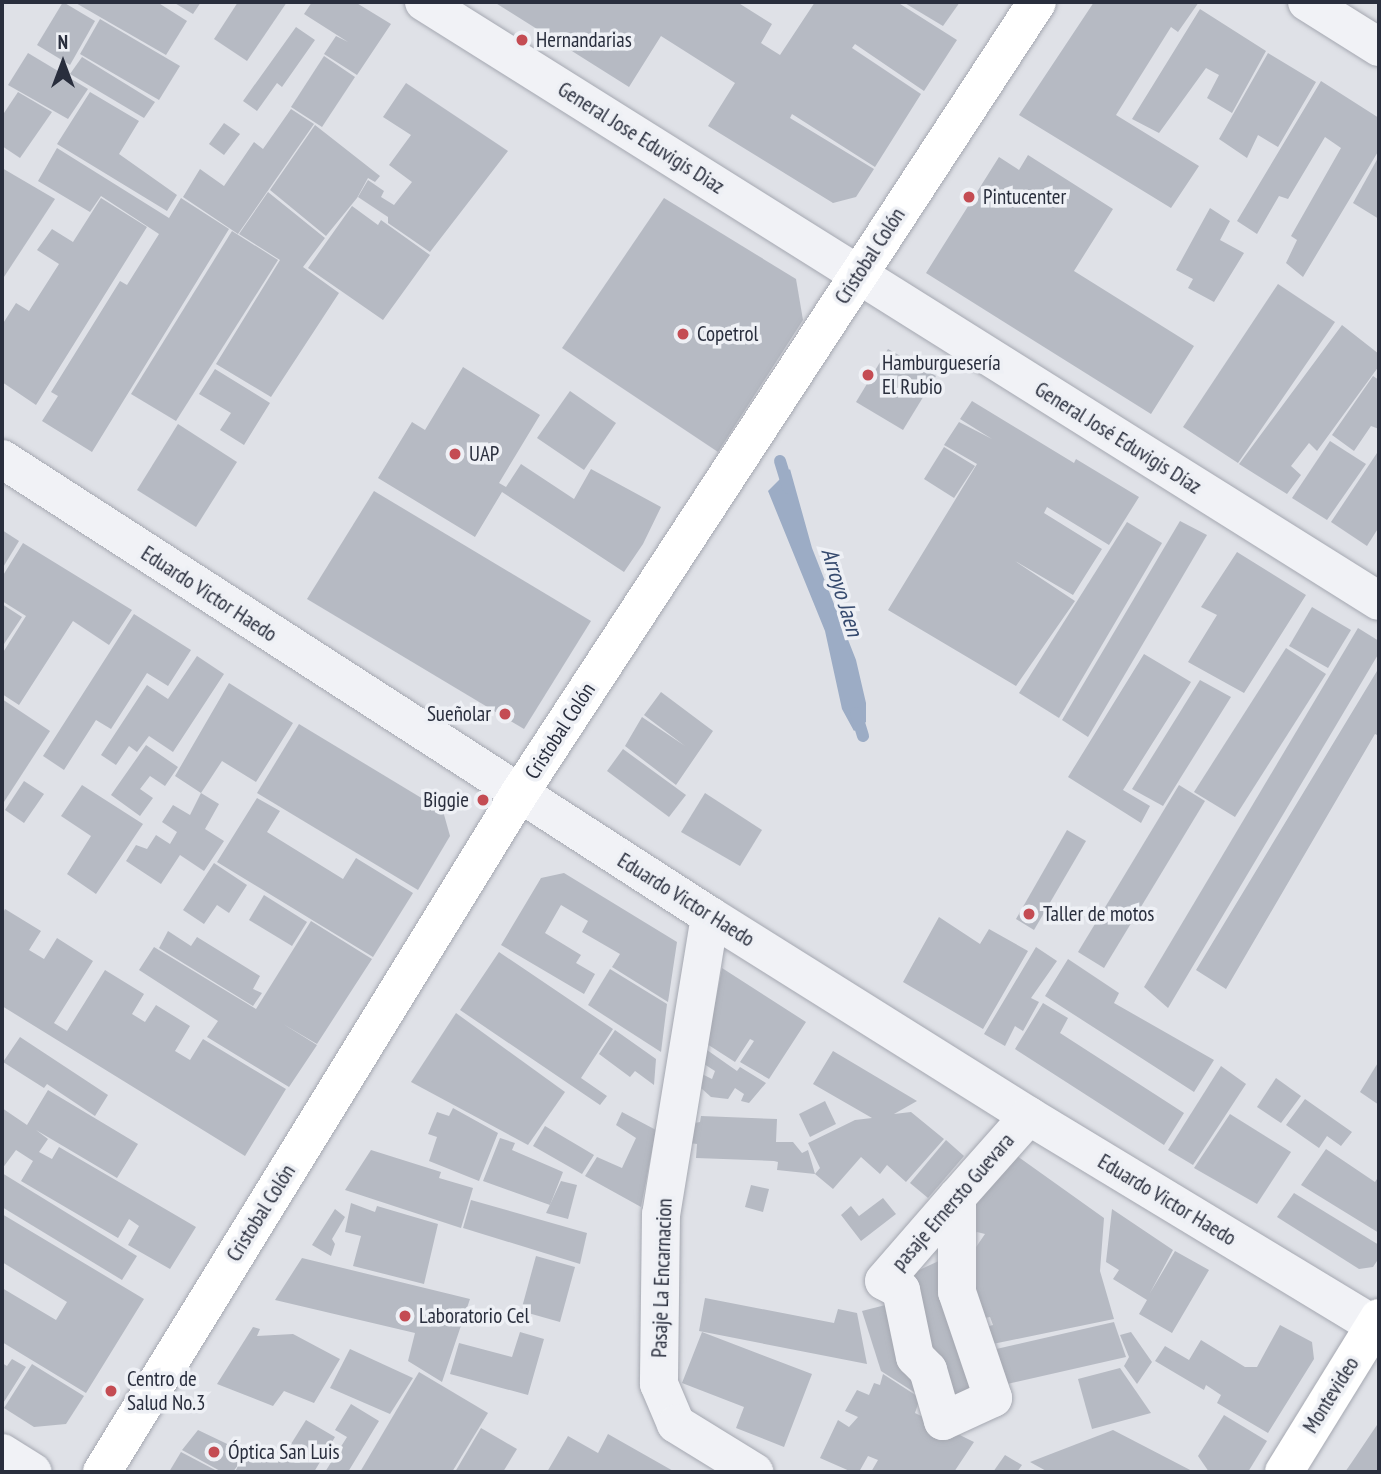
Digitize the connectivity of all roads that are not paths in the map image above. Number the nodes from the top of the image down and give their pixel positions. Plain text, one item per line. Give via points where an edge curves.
1 (424, 2) edge
2 (1037, 2) edge
3 (1307, 2) edge
4 (1379, 47) edge
5 (857, 275) junction
6 (2, 459) edge
7 (1379, 600) edge
8 (519, 794) junction
9 (710, 916) junction
10 (1029, 1116) junction
11 (956, 1214) junction
12 (1378, 1324) edge
13 (2, 1453) edge
14 (33, 1472) edge
15 (102, 1472) edge
16 (754, 1472) edge
17 (1283, 1472) edge

1 - 5 street, General Jose Eduvigis Diaz
2 - 5 main road, Cristobal Colón
3 - 4 street
5 - 7 street, General José Eduvigis Díaz
5 - 8 main road, Cristobal Colón
6 - 8 street, Eduardo Victor Haedo
8 - 9 street, Eduardo Victor Haedo
8 - 15 main road, Cristobal Colón
9 - 10 street, Eduardo Victor Haedo
9 - 16 street, Pasaje La Encarnacion via 661,1214 659,1384 676,1424
10 - 11 street, pasaje Ernersto Guevara
10 - 12 street, Eduardo Victor Haedo
11 - 11 street, pasaje Ernersto Guevara via 884,1281 901,1290 915,1357 928,1370 943,1421 993,1398 957,1292
12 - 17 main road, Montevideo
13 - 14 street

